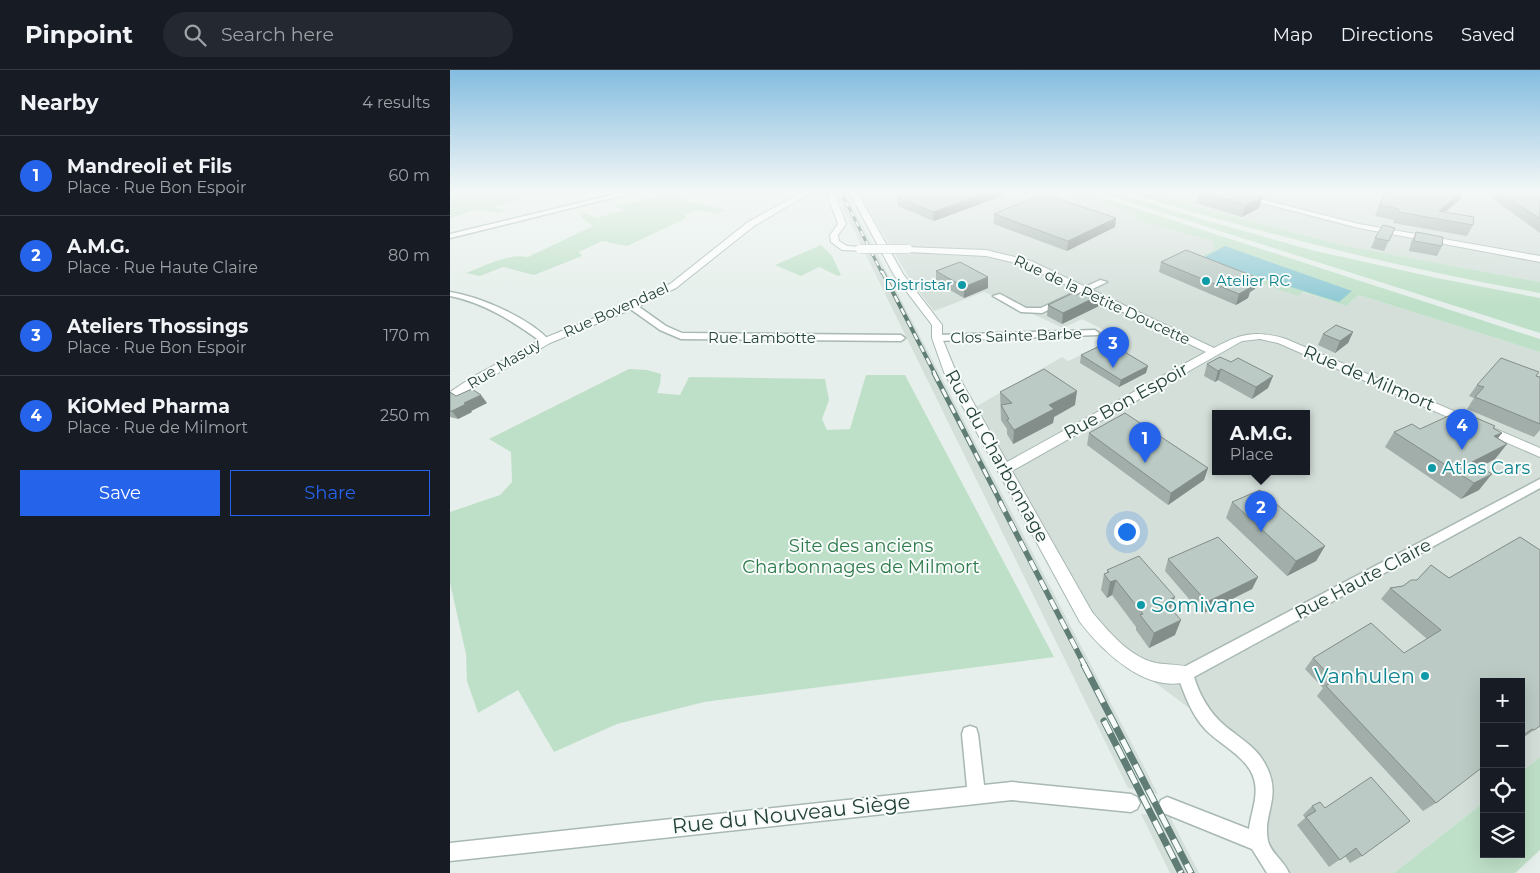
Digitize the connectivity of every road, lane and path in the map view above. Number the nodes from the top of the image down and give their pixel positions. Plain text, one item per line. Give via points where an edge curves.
1 (477, 229) edge
2 (743, 229) edge
3 (838, 229) edge
4 (874, 229) edge
5 (1376, 229) edge
6 (450, 236) edge
7 (1540, 259) edge
8 (1103, 282) dead end
9 (1085, 290) junction
10 (450, 294) edge
11 (997, 296) dead end
12 (632, 306) junction
13 (1095, 333) dead end
14 (1250, 336) joint
15 (901, 338) dead end
16 (936, 338) junction
17 (546, 341) junction
18 (1215, 352) junction
19 (450, 397) edge
20 (1540, 453) edge
21 (1003, 470) junction
22 (1540, 483) edge
23 (1185, 674) junction
24 (970, 734) dead end
25 (976, 793) junction
26 (1131, 803) dead end
27 (1167, 806) dead end
28 (1259, 842) junction
29 (450, 852) edge
30 (1279, 873) edge

1 - 6 street
2 - 12 street, Rue Bovendael via 672,286
3 - 9 street, Rue de la Petite Doucette, bridge via 834,236 835,242 845,248 972,252 1013,258
4 - 16 street, Rue du Charbonnage via 896,269 937,325
5 - 7 street
8 - 9 street
9 - 11 street via 1042,311 1024,310
9 - 18 street, Rue de la Petite Doucette
10 - 17 street, Rue Masuy via 502,312
12 - 15 street, Rue Lambotte via 663,328 681,336
12 - 17 street, Rue Bovendael
13 - 16 street, Clos Sainte Barbe
14 - 18 street, Rue Bon Espoir
14 - 20 street, Rue de Milmort via 1282,341
16 - 21 street, Rue du Charbonnage via 950,372
17 - 19 street, Rue Masuy
18 - 21 street, Rue Bon Espoir
21 - 23 street, Rue du Charbonnage via 1086,617 1104,641 1128,660 1168,675
22 - 23 street, Rue Haute Claire
23 - 28 street via 1193,697 1212,725 1240,746 1262,776 1265,796 1258,828
24 - 25 street
25 - 26 street, Rue du Nouveau Siège via 1034,791
25 - 29 street, Rue du Nouveau Siège
27 - 28 street
28 - 30 street

